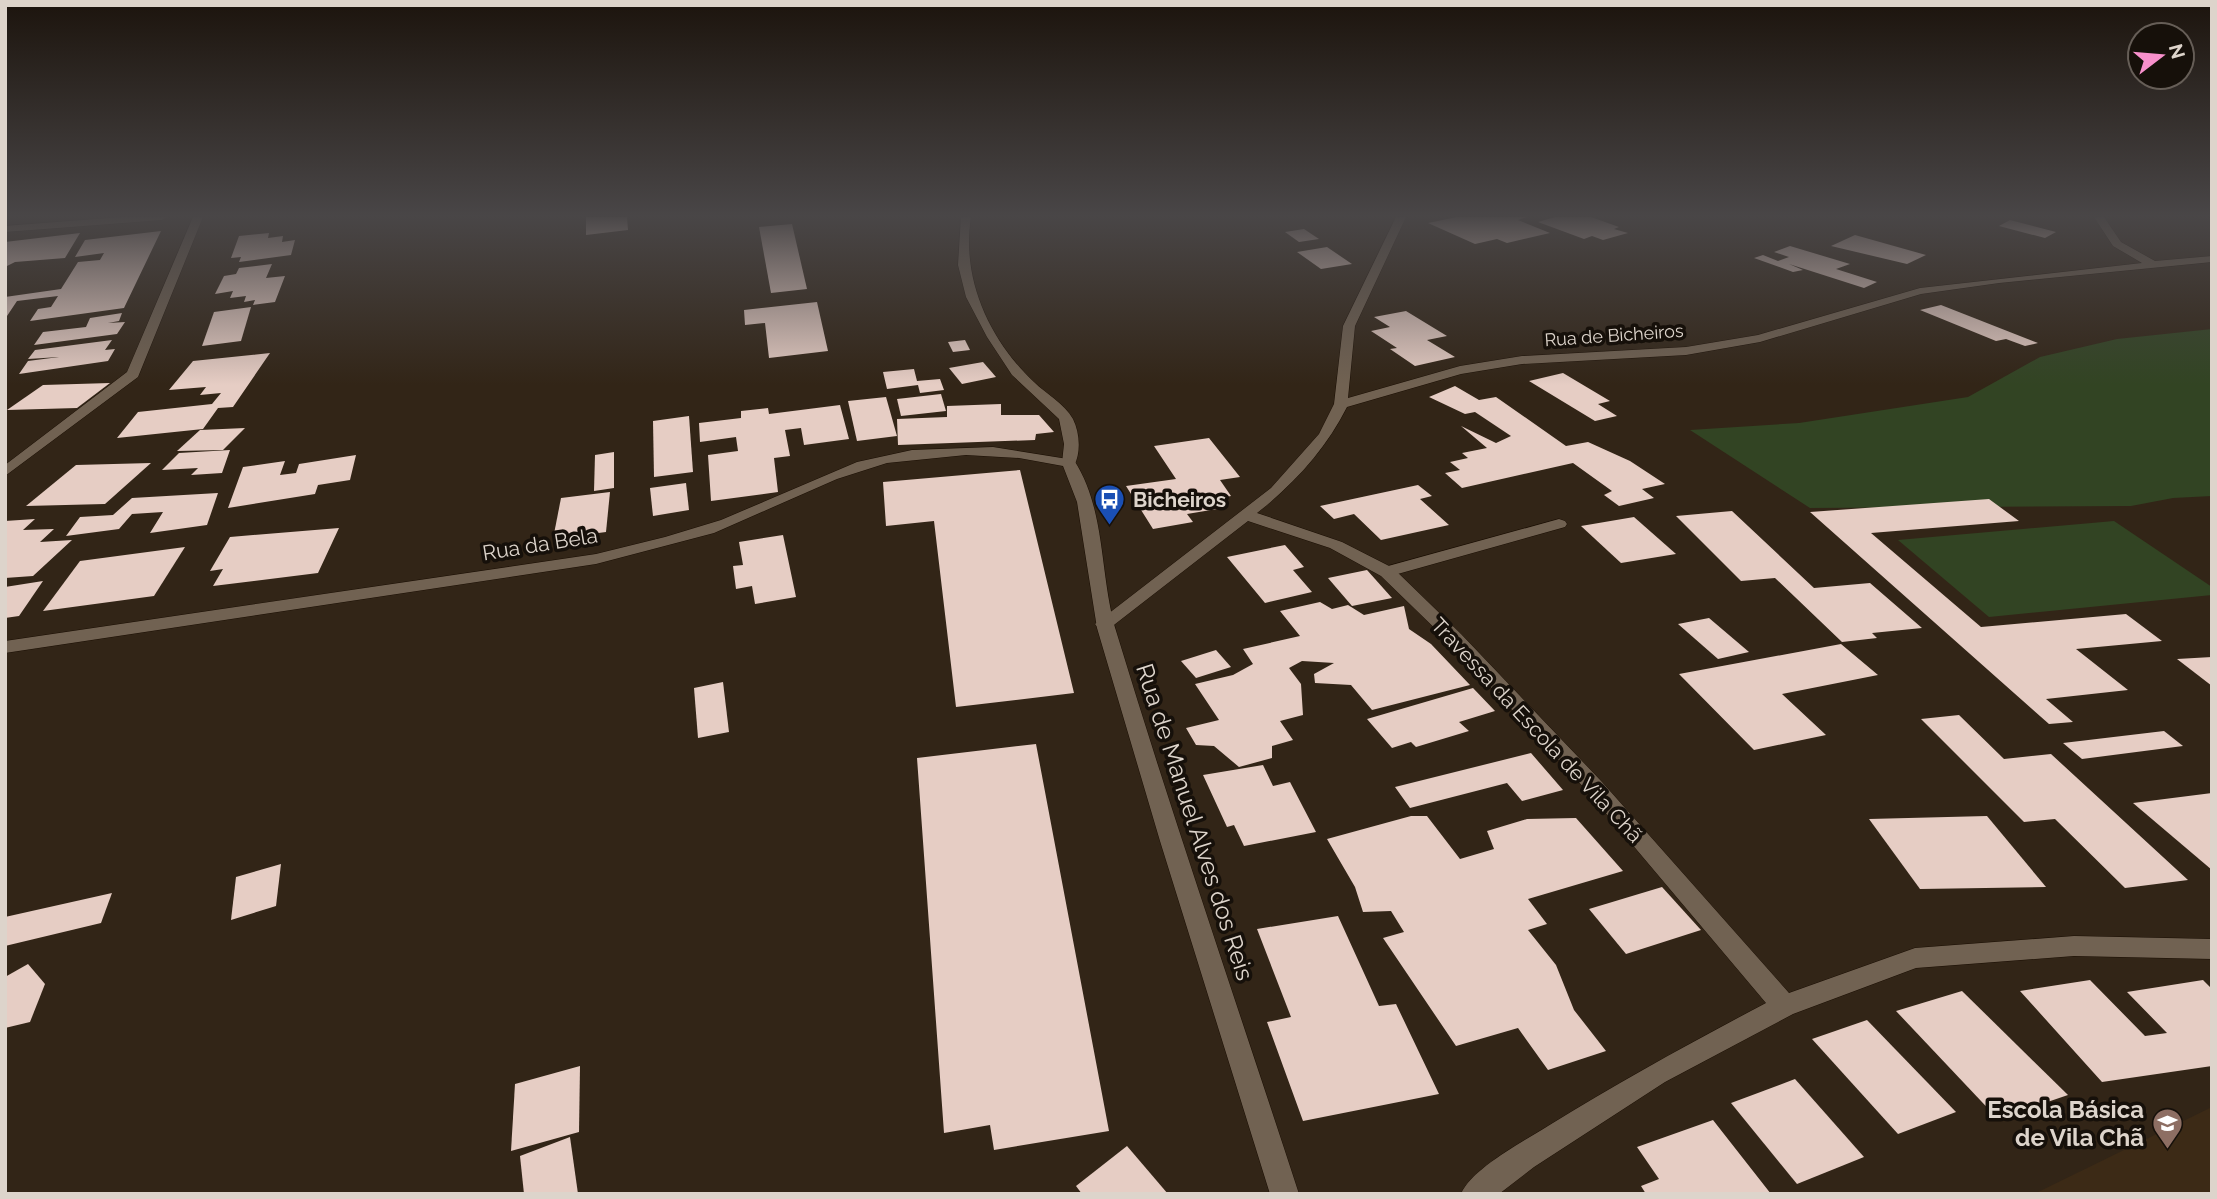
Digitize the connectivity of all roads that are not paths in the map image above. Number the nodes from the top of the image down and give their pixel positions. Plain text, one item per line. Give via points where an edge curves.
1 (175, 273) edge
2 (965, 273) edge
3 (1374, 273) edge
4 (2069, 273) edge
5 (1341, 404) junction
6 (1069, 463) junction
7 (5, 472) edge
8 (1246, 515) junction
9 (1559, 524) dead end
10 (1387, 572) junction
11 (1104, 624) junction
12 (5, 647) edge
13 (2212, 949) edge
14 (1784, 1006) junction
15 (1285, 1194) edge
16 (1475, 1194) edge

1 - 7 street via 134,374
2 - 6 street via 985,325 1018,374 1061,412 1069,425 1073,441
3 - 5 street via 1349,326
4 - 5 street, Rua de Bicheiros via 1920,291 1760,338 1686,351 1522,360 1460,370
5 - 8 street via 1325,436 1276,491
6 - 11 street, Rua de Manuel Alves dos Reis via 1087,510
6 - 12 street, Rua da Bela via 1007,453 909,457 863,465 745,516 638,550
8 - 10 street, Travessa da Escola de Vila Chã via 1336,545
8 - 11 street
9 - 10 street
10 - 14 street, Travessa da Escola de Vila Chã via 1595,788
11 - 15 street, Rua de Manuel Alves dos Reis
13 - 14 street via 2074,946 1915,958
14 - 16 street via 1656,1073 1524,1157

